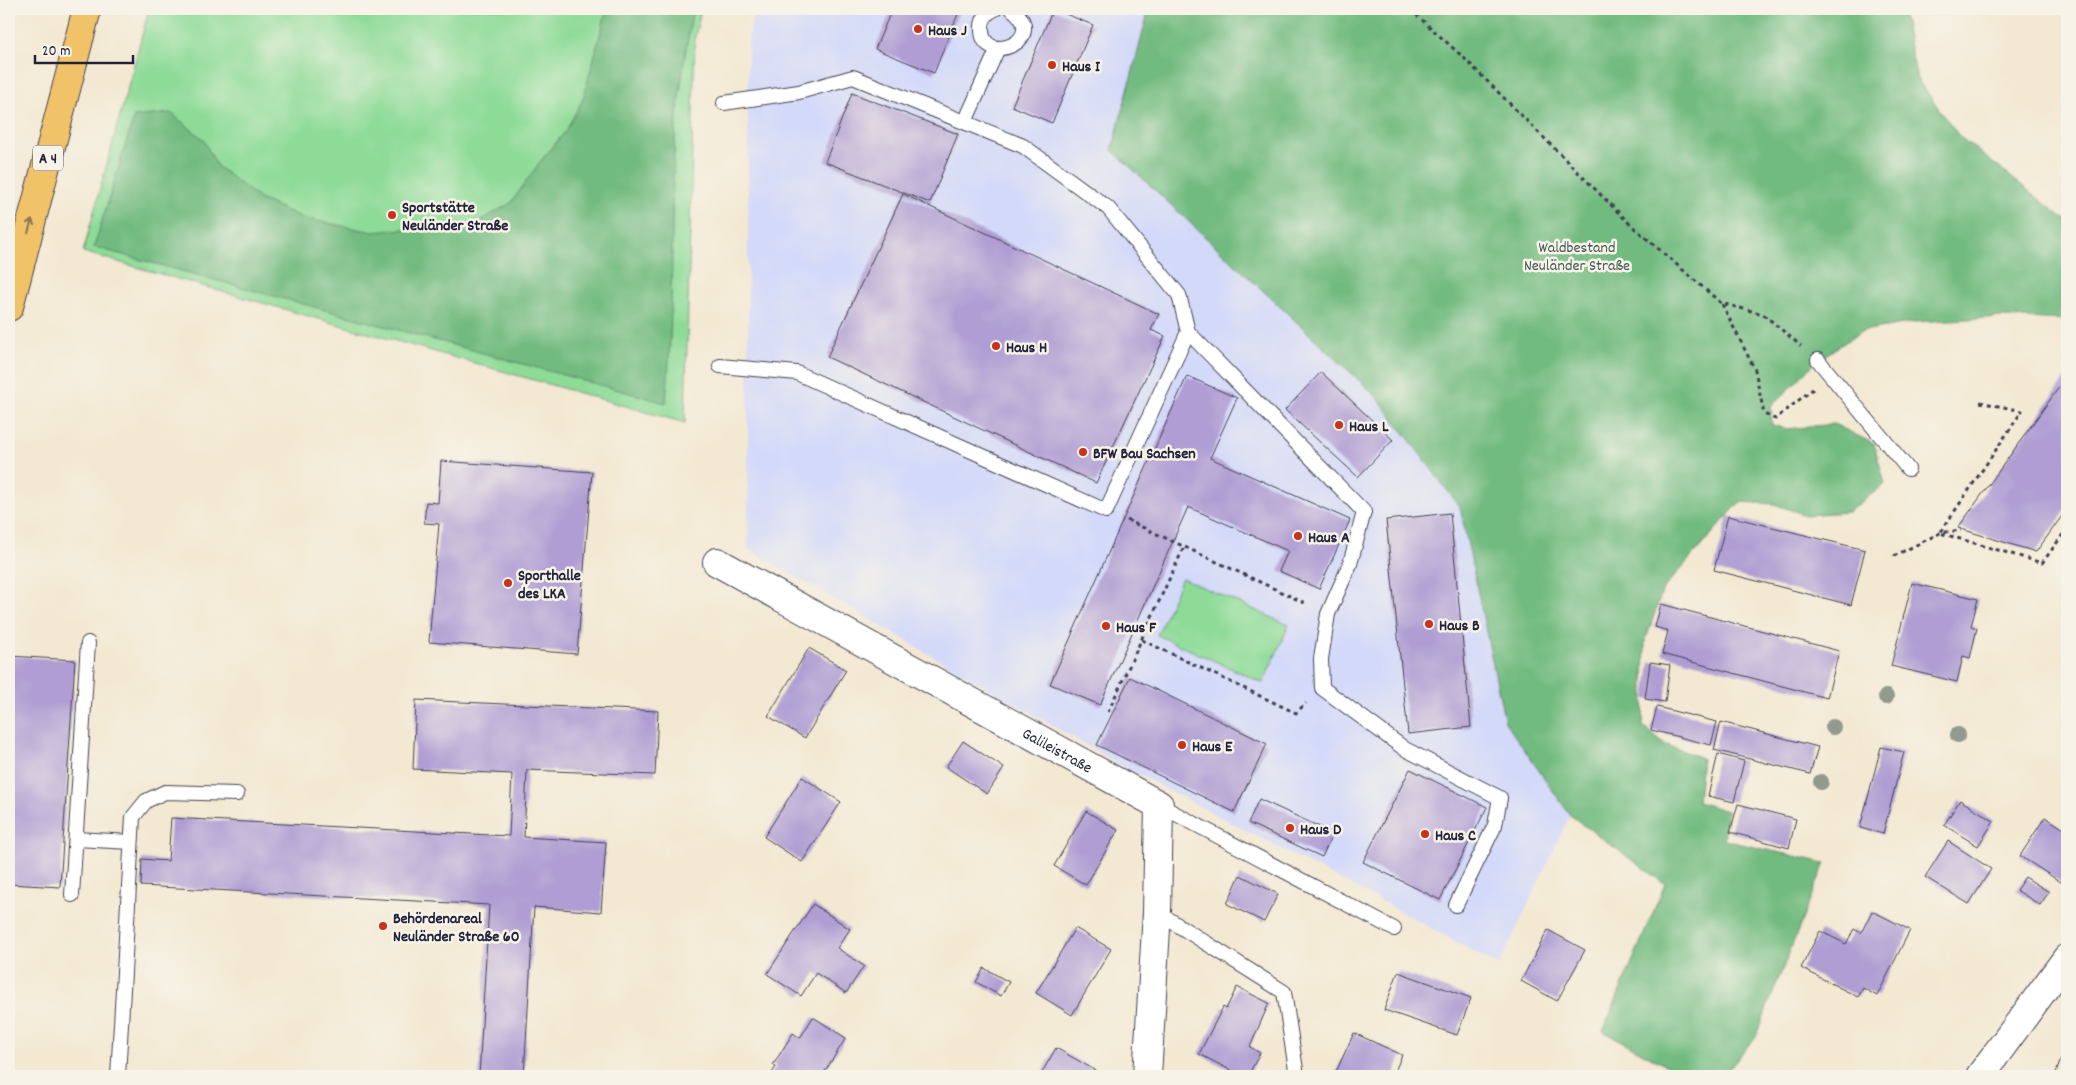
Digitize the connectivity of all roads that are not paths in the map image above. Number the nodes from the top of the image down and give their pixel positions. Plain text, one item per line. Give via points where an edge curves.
1 (87, 9) edge
2 (995, 9) edge
3 (1012, 9) edge
4 (998, 48) junction
5 (724, 103) dead end
6 (965, 122) junction
7 (9, 307) edge
8 (1188, 332) junction
9 (1818, 360) road end
10 (720, 366) dead end
11 (1908, 469) dead end
12 (718, 562) dead end
13 (88, 643) dead end
14 (237, 794) dead end
15 (1159, 804) junction
16 (76, 839) junction
17 (131, 842) junction
18 (72, 895) dead end
19 (1456, 905) dead end
20 (1157, 912) junction
21 (1394, 929) dead end
22 (2067, 958) edge
23 (118, 1076) edge
24 (1148, 1076) edge
25 (1297, 1076) edge
26 (1980, 1076) edge

7 -> 1 highway, A 4
2 - 4 lane via 986,15 982,29 988,43
3 - 4 lane via 1022,19 1023,34 1012,46
4 - 6 lane
5 - 6 lane via 798,92 853,77
6 - 8 lane via 1023,146 1108,208 1179,295
8 - 10 lane via 1106,511 797,374
8 - 19 lane via 1364,512 1350,564 1328,614 1320,659 1322,688 1405,749 1500,798 1495,825
9 - 11 lane
12 - 15 street, Galileistraße
13 - 16 lane
14 - 17 lane via 165,792 146,800 133,817
15 - 20 street
15 - 21 lane
16 - 17 lane
16 - 18 lane
17 - 23 lane
20 - 24 street
20 - 25 lane via 1284,992
22 - 26 street

